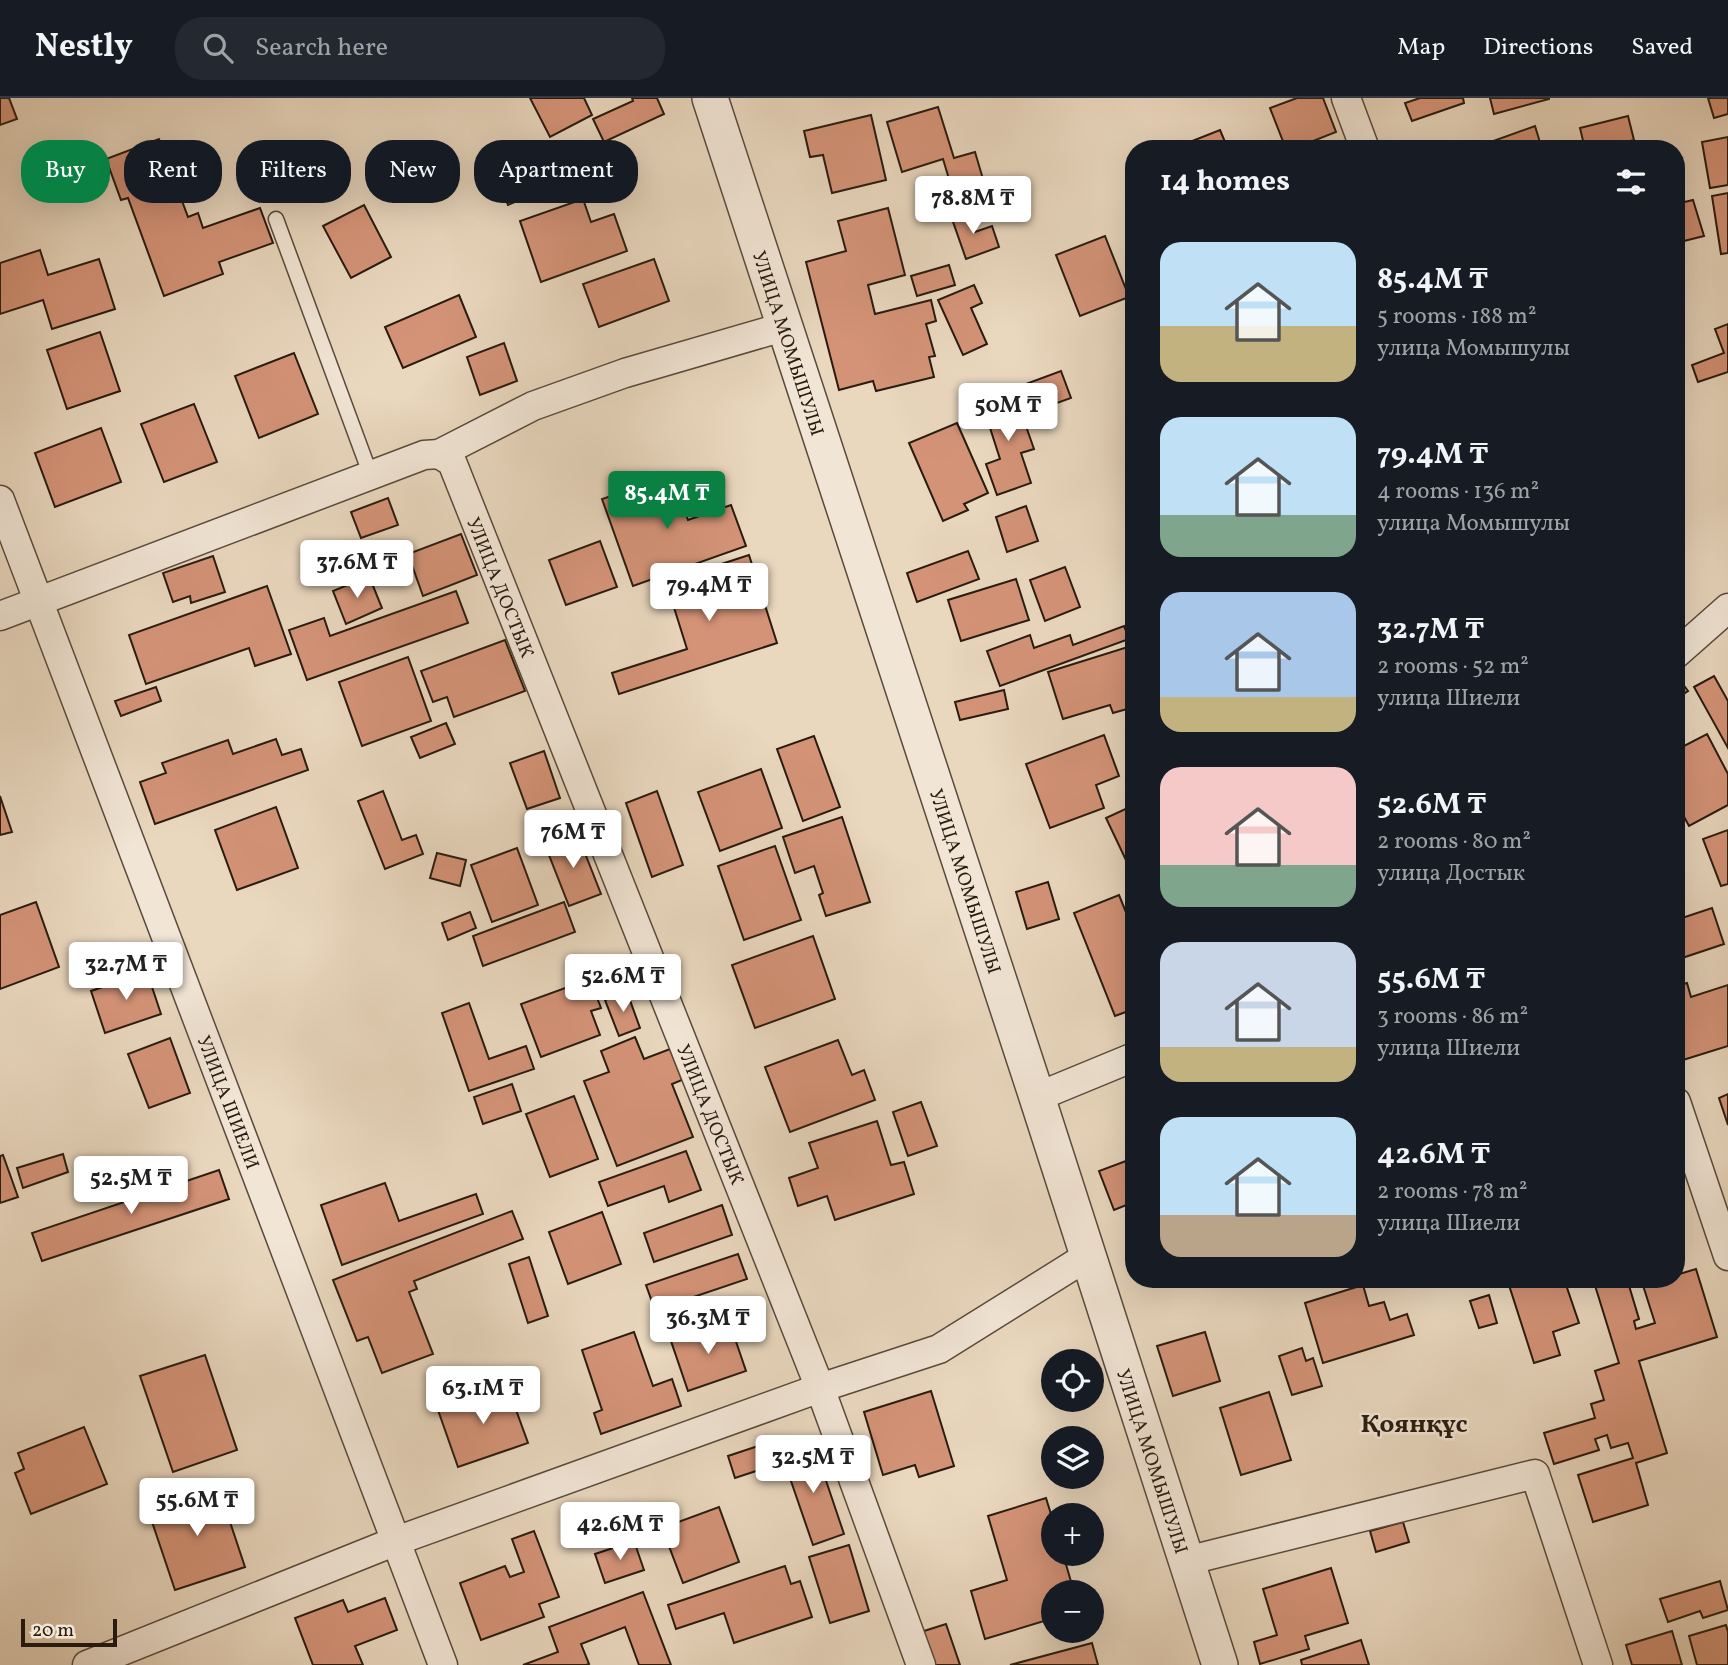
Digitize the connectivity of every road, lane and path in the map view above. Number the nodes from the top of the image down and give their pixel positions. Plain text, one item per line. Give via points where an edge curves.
1 (710, 98) edge
2 (1346, 98) edge
3 (1361, 140) edge
4 (276, 219) dead end
5 (783, 327) junction
6 (439, 454) junction
7 (371, 476) junction
8 (0, 500) edge
9 (39, 602) junction
10 (1728, 608) edge
11 (0, 616) edge
12 (1685, 646) edge
13 (1125, 1062) edge
14 (1037, 1097) junction
15 (1685, 1129) edge
16 (1088, 1256) junction
17 (1728, 1256) edge
18 (820, 1388) junction
19 (396, 1541) junction
20 (1186, 1561) junction
21 (87, 1665) edge
22 (443, 1665) edge
23 (921, 1665) edge
24 (1220, 1665) edge
25 (1598, 1665) edge

1 - 5 street, УЛИЦА МОМЫШУЛЫ
2 - 3 street
4 - 7 lane
5 - 6 street via 625,373 533,406
5 - 14 street, УЛИЦА МОМЫШУЛЫ
6 - 7 street via 424,455
6 - 18 street, УЛИЦА ДОСТЫК via 452,462
7 - 9 street
8 - 9 street, УЛИЦА ШИЕЛИ
9 - 11 street
9 - 19 street, УЛИЦА ШИЕЛИ
10 - 12 street
13 - 14 street
14 - 16 street, УЛИЦА МОМЫШУЛЫ
15 - 17 street
16 - 18 street via 939,1349
16 - 20 street, УЛИЦА МОМЫШУЛЫ
18 - 19 street
18 - 23 street, УЛИЦА ДОСТЫК
19 - 21 street
19 - 22 street, УЛИЦА ШИЕЛИ
20 - 24 street, УЛИЦА МОМЫШУЛЫ
20 - 25 street via 1535,1474

